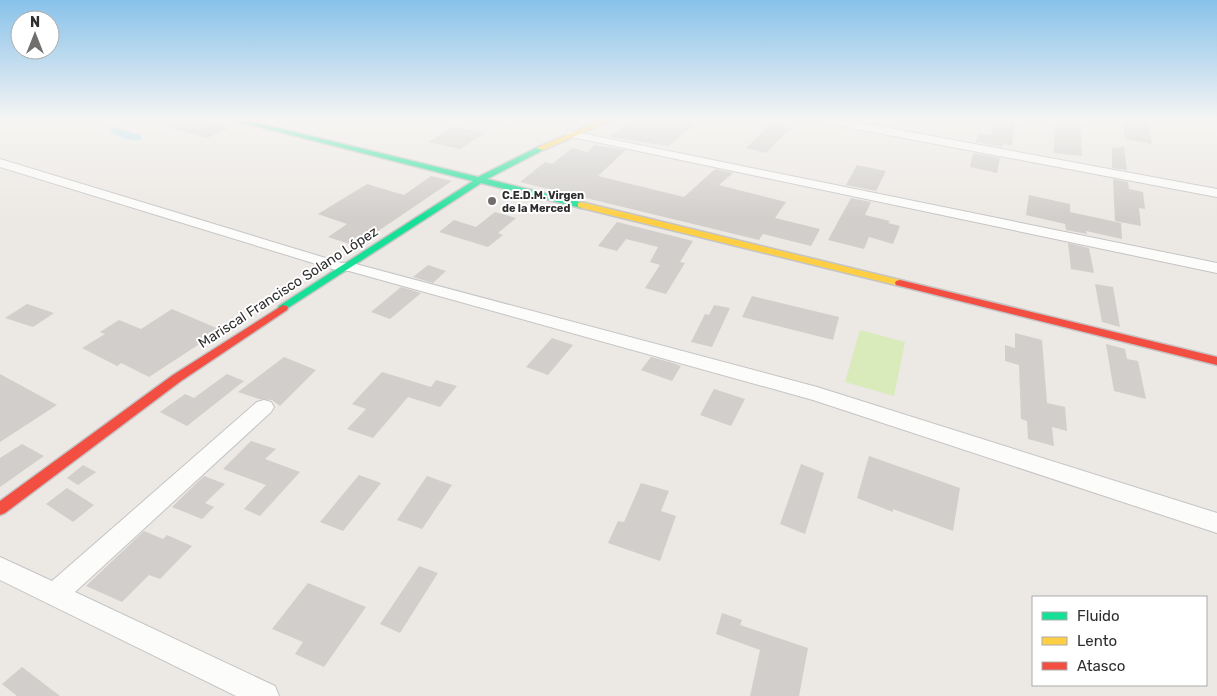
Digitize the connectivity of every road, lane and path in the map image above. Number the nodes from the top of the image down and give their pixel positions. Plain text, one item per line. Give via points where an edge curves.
1 (368, 152) edge
2 (531, 152) edge
3 (660, 152) edge
4 (1002, 152) edge
5 (0, 163) edge
6 (481, 180) junction
7 (1217, 192) edge
8 (346, 267) junction
9 (1217, 268) edge
10 (1217, 361) edge
11 (264, 407) dead end
12 (0, 509) edge
13 (1217, 523) edge
14 (0, 568) edge
15 (55, 594) junction
16 (265, 696) edge

1 - 6 street
2 - 6 street, Mariscal Francisco Solano López
3 - 9 street
4 - 7 street
5 - 8 street
6 - 8 street, Mariscal Francisco Solano López
6 - 10 street
8 - 12 street, Mariscal Francisco Solano López via 166,386
8 - 13 street via 817,394
11 - 15 street
14 - 15 street
15 - 16 street

